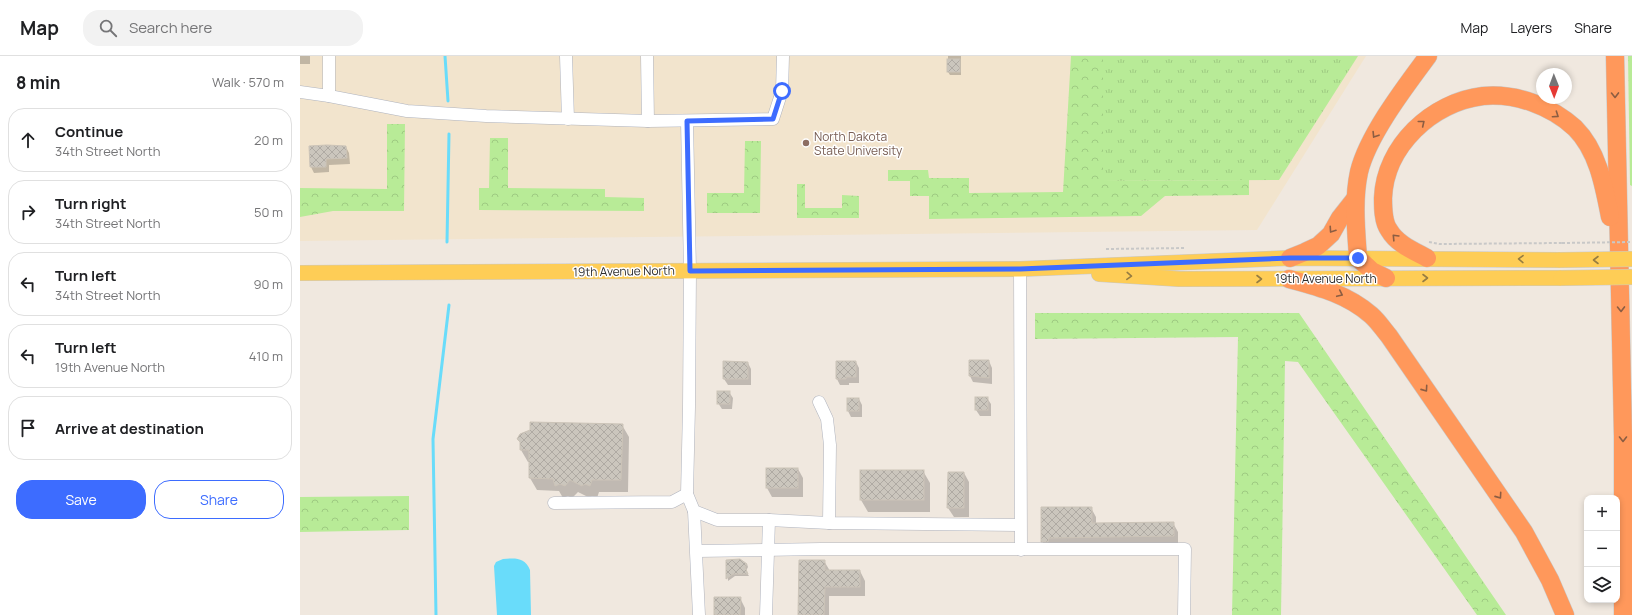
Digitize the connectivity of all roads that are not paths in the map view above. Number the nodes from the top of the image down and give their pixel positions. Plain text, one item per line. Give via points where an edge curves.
1 (329, 56) edge
2 (566, 56) edge
3 (647, 56) edge
4 (783, 56) edge
5 (1428, 56) edge
6 (1615, 56) edge
7 (300, 92) edge
8 (329, 96) junction
9 (568, 119) junction
10 (648, 121) junction
11 (687, 121) junction
12 (1355, 199) junction
13 (1425, 250) junction
14 (1290, 258) junction
15 (1358, 258) junction
16 (1628, 268) edge
17 (1020, 269) junction
18 (690, 271) junction
19 (300, 273) edge
20 (1289, 278) junction
21 (1386, 278) junction
22 (819, 402) dead end
23 (687, 494) junction
24 (554, 503) dead end
25 (694, 511) junction
26 (769, 520) junction
27 (829, 523) junction
28 (1020, 525) junction
29 (768, 550) junction
30 (1021, 550) junction
31 (697, 551) junction
32 (699, 615) edge
33 (766, 615) edge
34 (1184, 615) edge
35 (1565, 615) edge
36 (1623, 615) edge

1 - 8 street
2 - 9 street
3 - 10 street
4 - 11 street via 782,91 773,119
5 -> 12 highway via 1370,143 1360,171
6 -> 16 highway
7 - 8 street
8 - 9 street via 407,111
9 - 10 street
10 - 11 street
11 - 18 street
12 -> 14 highway via 1331,234 1318,246
12 - 15 highway
13 - 15 main road, 19th Avenue North
16 -> 13 main road, 19th Avenue North, bridge
13 -> 16 highway via 1403,246 1388,230 1383,209 1384,186 1401,144 1420,124 1439,111 1462,101 1484,96 1509,97 1533,102 1554,113 1575,128 1587,144 1598,165
14 - 15 main road, 19th Avenue North
14 - 17 main road, 19th Avenue North
15 - 21 highway via 1372,272
21 -> 16 main road, 19th Avenue North, bridge via 1561,278
16 -> 36 highway via 1623,443
17 - 18 main road, 19th Avenue North
17 -> 20 main road, 19th Avenue North via 1179,279
17 - 28 street
18 - 19 main road, 19th Avenue North
18 - 23 street
20 - 21 main road, 19th Avenue North
20 -> 35 highway via 1330,290 1352,300 1372,316 1524,532 1550,580
22 - 27 street via 827,419 830,445
23 - 24 street via 672,502
23 - 25 street
25 - 26 street via 717,520
25 - 31 street
26 - 27 street
26 - 29 street
27 - 28 street
28 - 30 street
29 - 30 street
29 - 31 street
29 - 33 street
30 - 34 street via 1185,549
31 - 32 street

